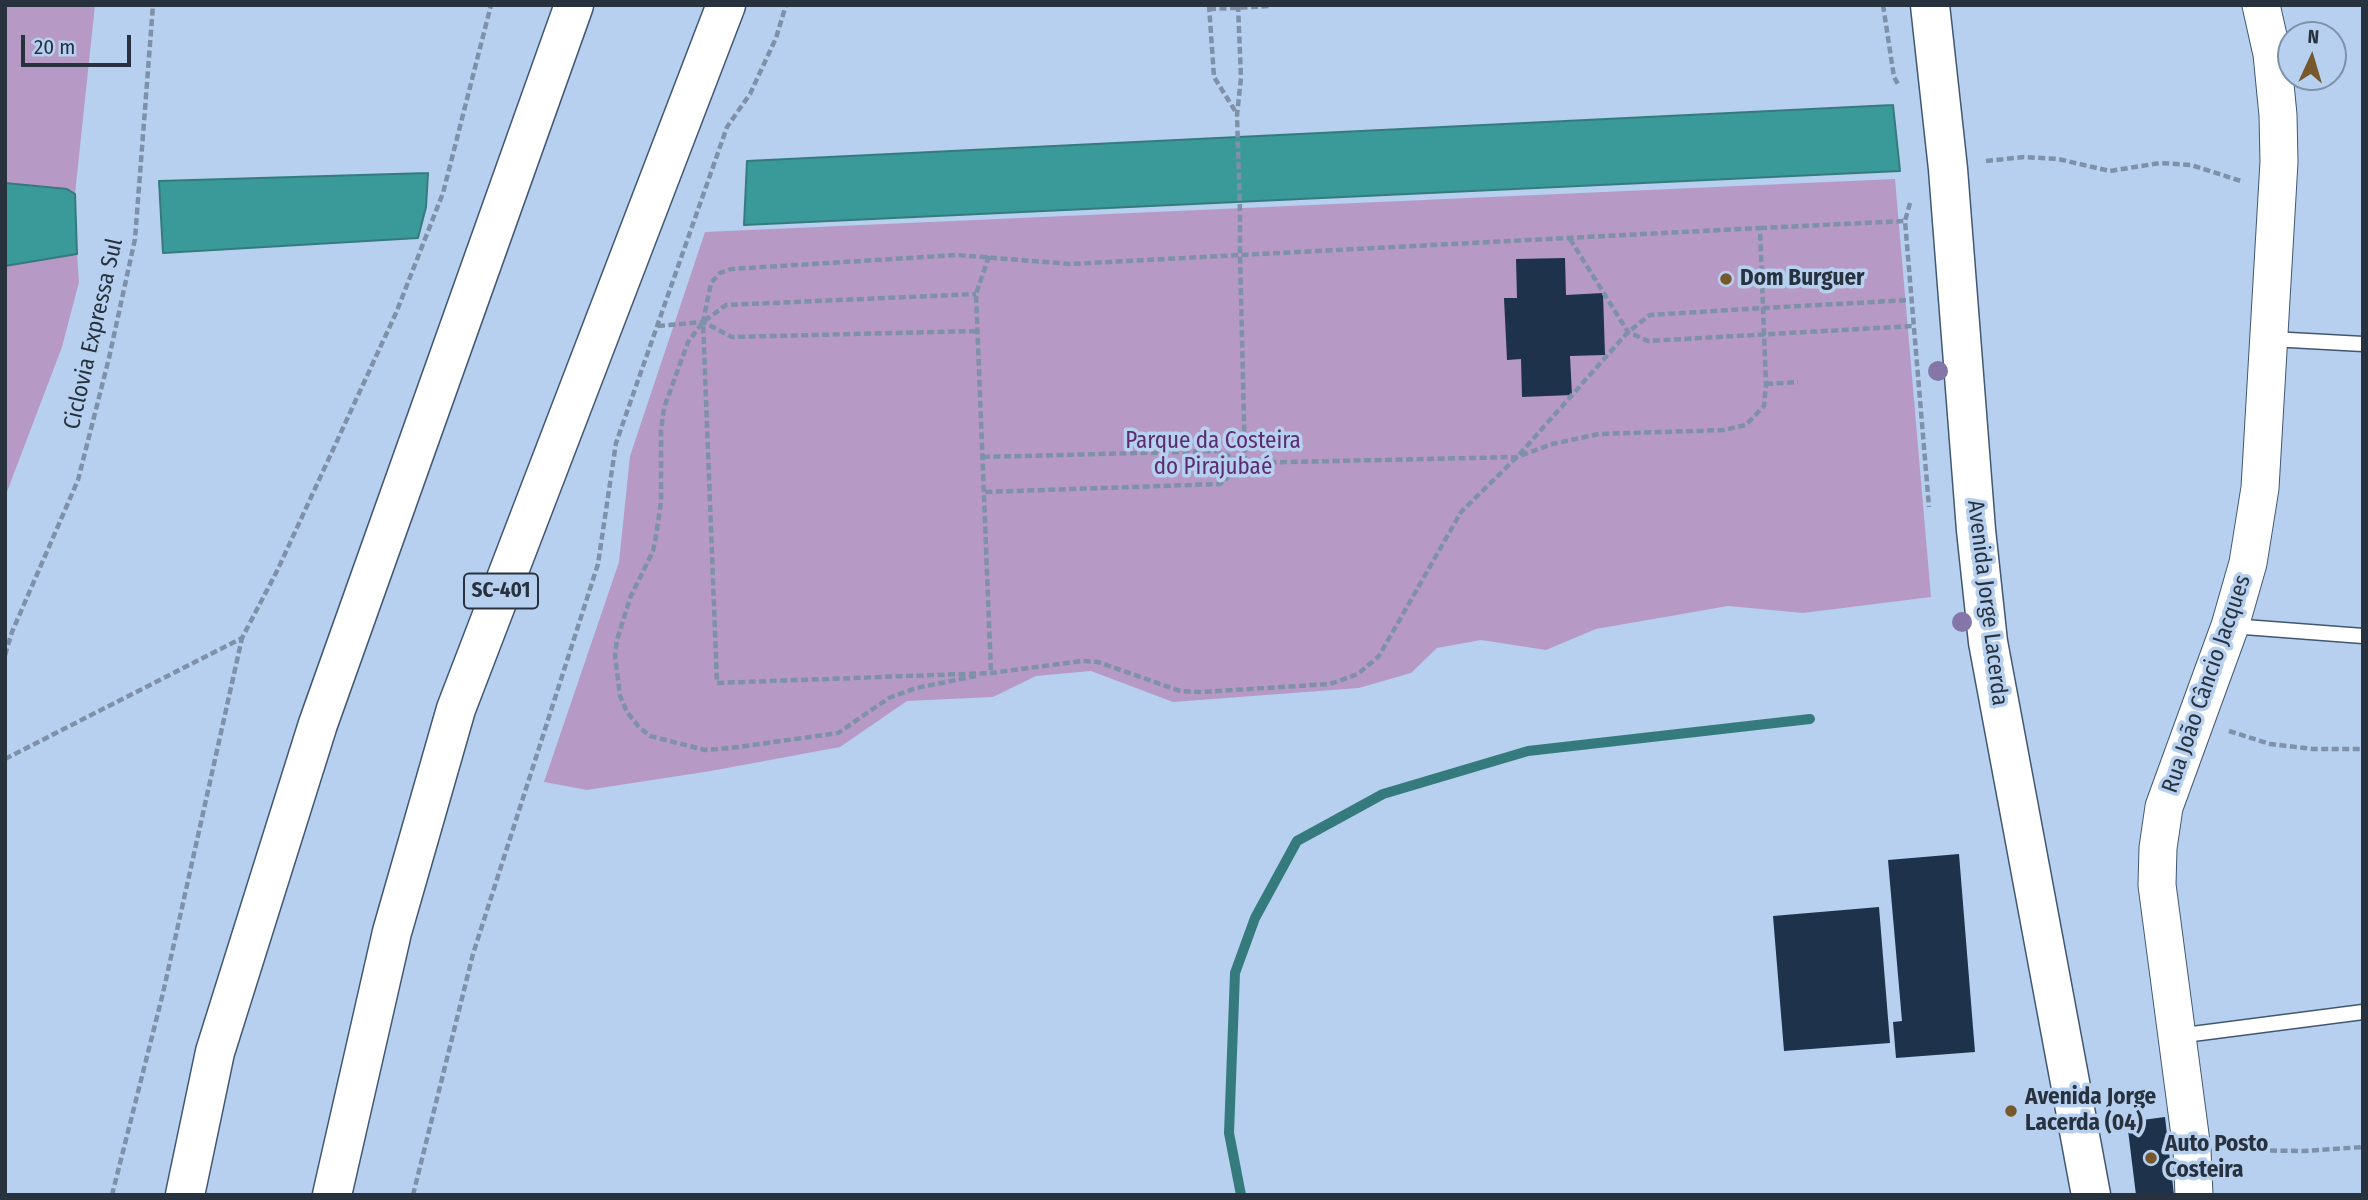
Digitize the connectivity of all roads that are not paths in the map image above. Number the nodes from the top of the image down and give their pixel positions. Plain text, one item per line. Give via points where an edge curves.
1 (575, 5) edge
2 (726, 5) edge
3 (1930, 5) edge
4 (2261, 5) edge
5 (2269, 339) junction
6 (2363, 344) edge
7 (2230, 626) junction
8 (2363, 636) edge
9 (2363, 1012) edge
10 (2177, 1036) junction
11 (185, 1195) edge
12 (332, 1195) edge
13 (2091, 1195) edge
14 (2193, 1195) edge

1 - 11 main road via 318,724 215,1052
2 - 12 main road, SC-401 via 456,709 391,932
3 - 13 main road, Avenida Jorge Lacerda via 1988,642
4 - 5 street, Rua João Câncio Jacques via 2278,115
5 - 6 lane
5 - 7 street, Rua João Câncio Jacques via 2256,524
7 - 8 lane
7 - 10 street, Rua João Câncio Jacques via 2164,807 2158,848 2157,885
9 - 10 lane
10 - 14 street, Rua João Câncio Jacques via 2192,1150

